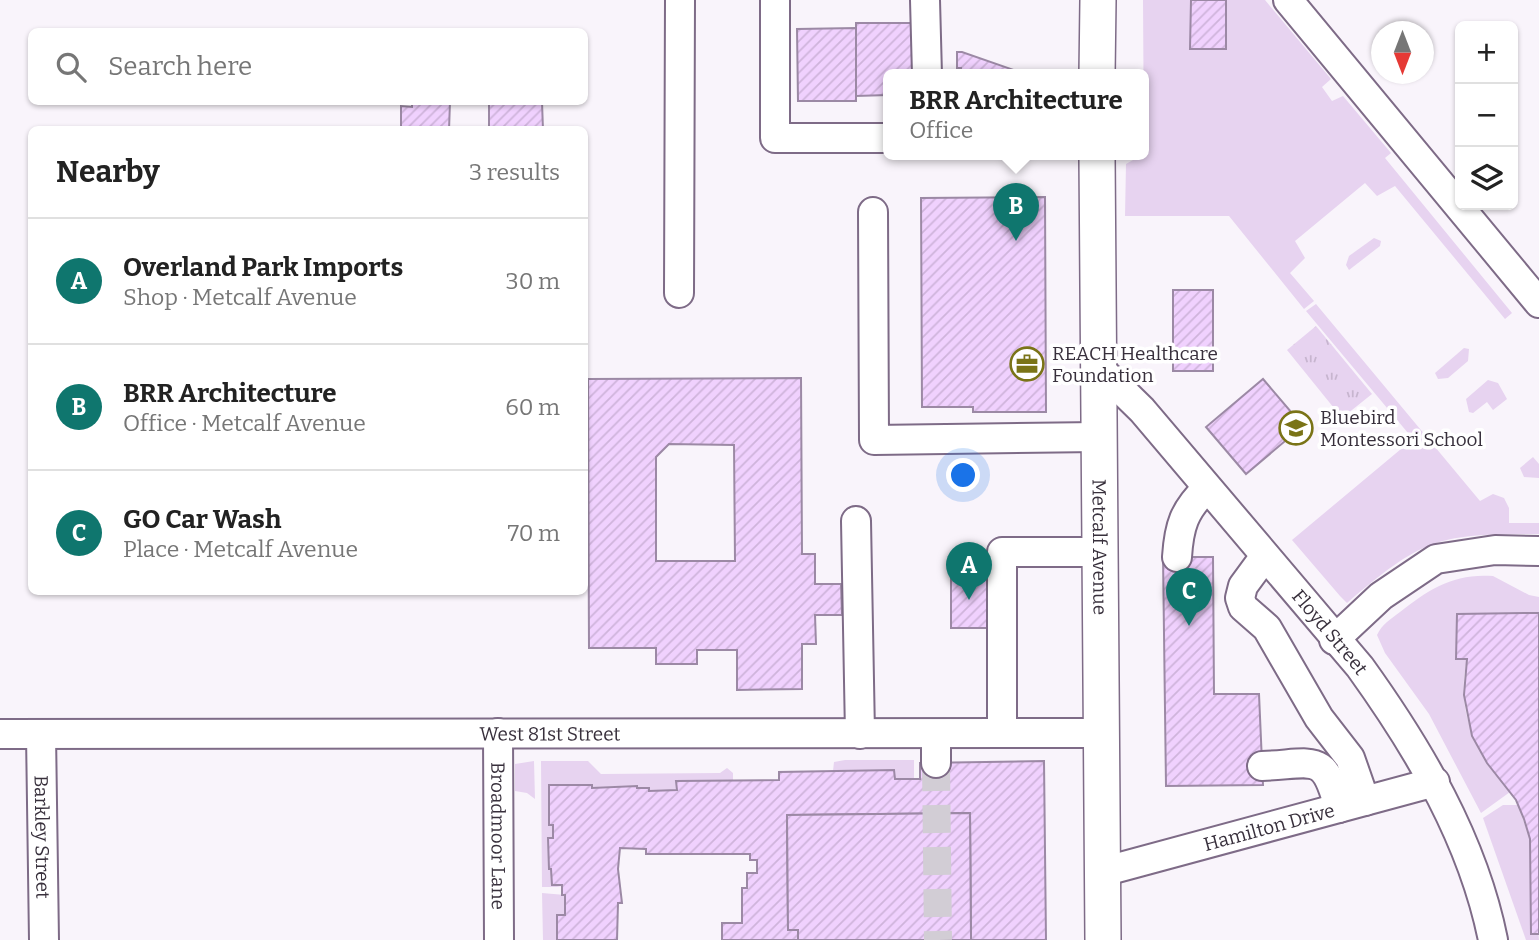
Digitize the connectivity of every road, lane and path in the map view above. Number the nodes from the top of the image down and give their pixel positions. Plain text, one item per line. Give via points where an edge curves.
1 (680, 0) edge
2 (775, 0) edge
3 (925, 0) edge
4 (1098, 0) edge
5 (1289, 0) edge
6 (926, 69) edge
7 (1097, 69) edge
8 (883, 138) edge
9 (1097, 160) edge
10 (873, 212) dead end
11 (678, 293) dead end
12 (1539, 303) edge
13 (1097, 366) junction
14 (1098, 437) junction
15 (1207, 488) junction
16 (856, 521) dead end
17 (1539, 551) edge
18 (1099, 552) junction
19 (1265, 556) junction
20 (1177, 557) dead end
21 (1334, 640) junction
22 (498, 733) junction
23 (1002, 733) junction
24 (1101, 733) junction
25 (0, 734) edge
26 (41, 734) junction
27 (860, 734) junction
28 (936, 734) junction
29 (936, 763) tunnel mouth
30 (1262, 765) dead end
31 (1435, 782) junction
32 (1352, 804) junction
33 (1102, 872) junction
34 (44, 940) edge
35 (499, 940) edge
36 (1103, 940) edge
37 (1493, 940) edge

1 - 11 street
2 - 8 street via 775,138
3 - 6 street
4 - 7 main road
5 - 12 street
9 - 13 main road, Metcalf Avenue
10 - 14 street via 874,440
13 - 14 main road, Metcalf Avenue
13 - 15 street, Floyd Street via 1142,410
14 - 18 main road, Metcalf Avenue
15 - 19 street, Floyd Street
15 - 20 street via 1185,512
16 - 27 street
17 - 21 street via 1495,550 1436,559 1381,596
18 - 23 street via 1002,552
18 - 24 main road, Metcalf Avenue
19 - 21 street, Floyd Street
19 - 32 street via 1243,586 1243,607 1267,628 1319,718 1350,758
21 - 31 street, Floyd Street via 1393,713
22 - 26 street, West 81st Street
22 - 27 street, West 81st Street
22 - 35 street, Broadmoor Lane
23 - 24 street, West 81st Street
23 - 28 street, West 81st Street
24 - 33 main road, Metcalf Avenue
25 - 26 street, West 81st Street
26 - 34 street, Barkley Street
27 - 28 street, West 81st Street
28 - 29 street
30 - 32 street via 1314,764 1324,768
31 - 32 street, Hamilton Drive
31 - 37 street, Floyd Street via 1473,872
32 - 33 street, Hamilton Drive
33 - 36 main road, Metcalf Avenue

